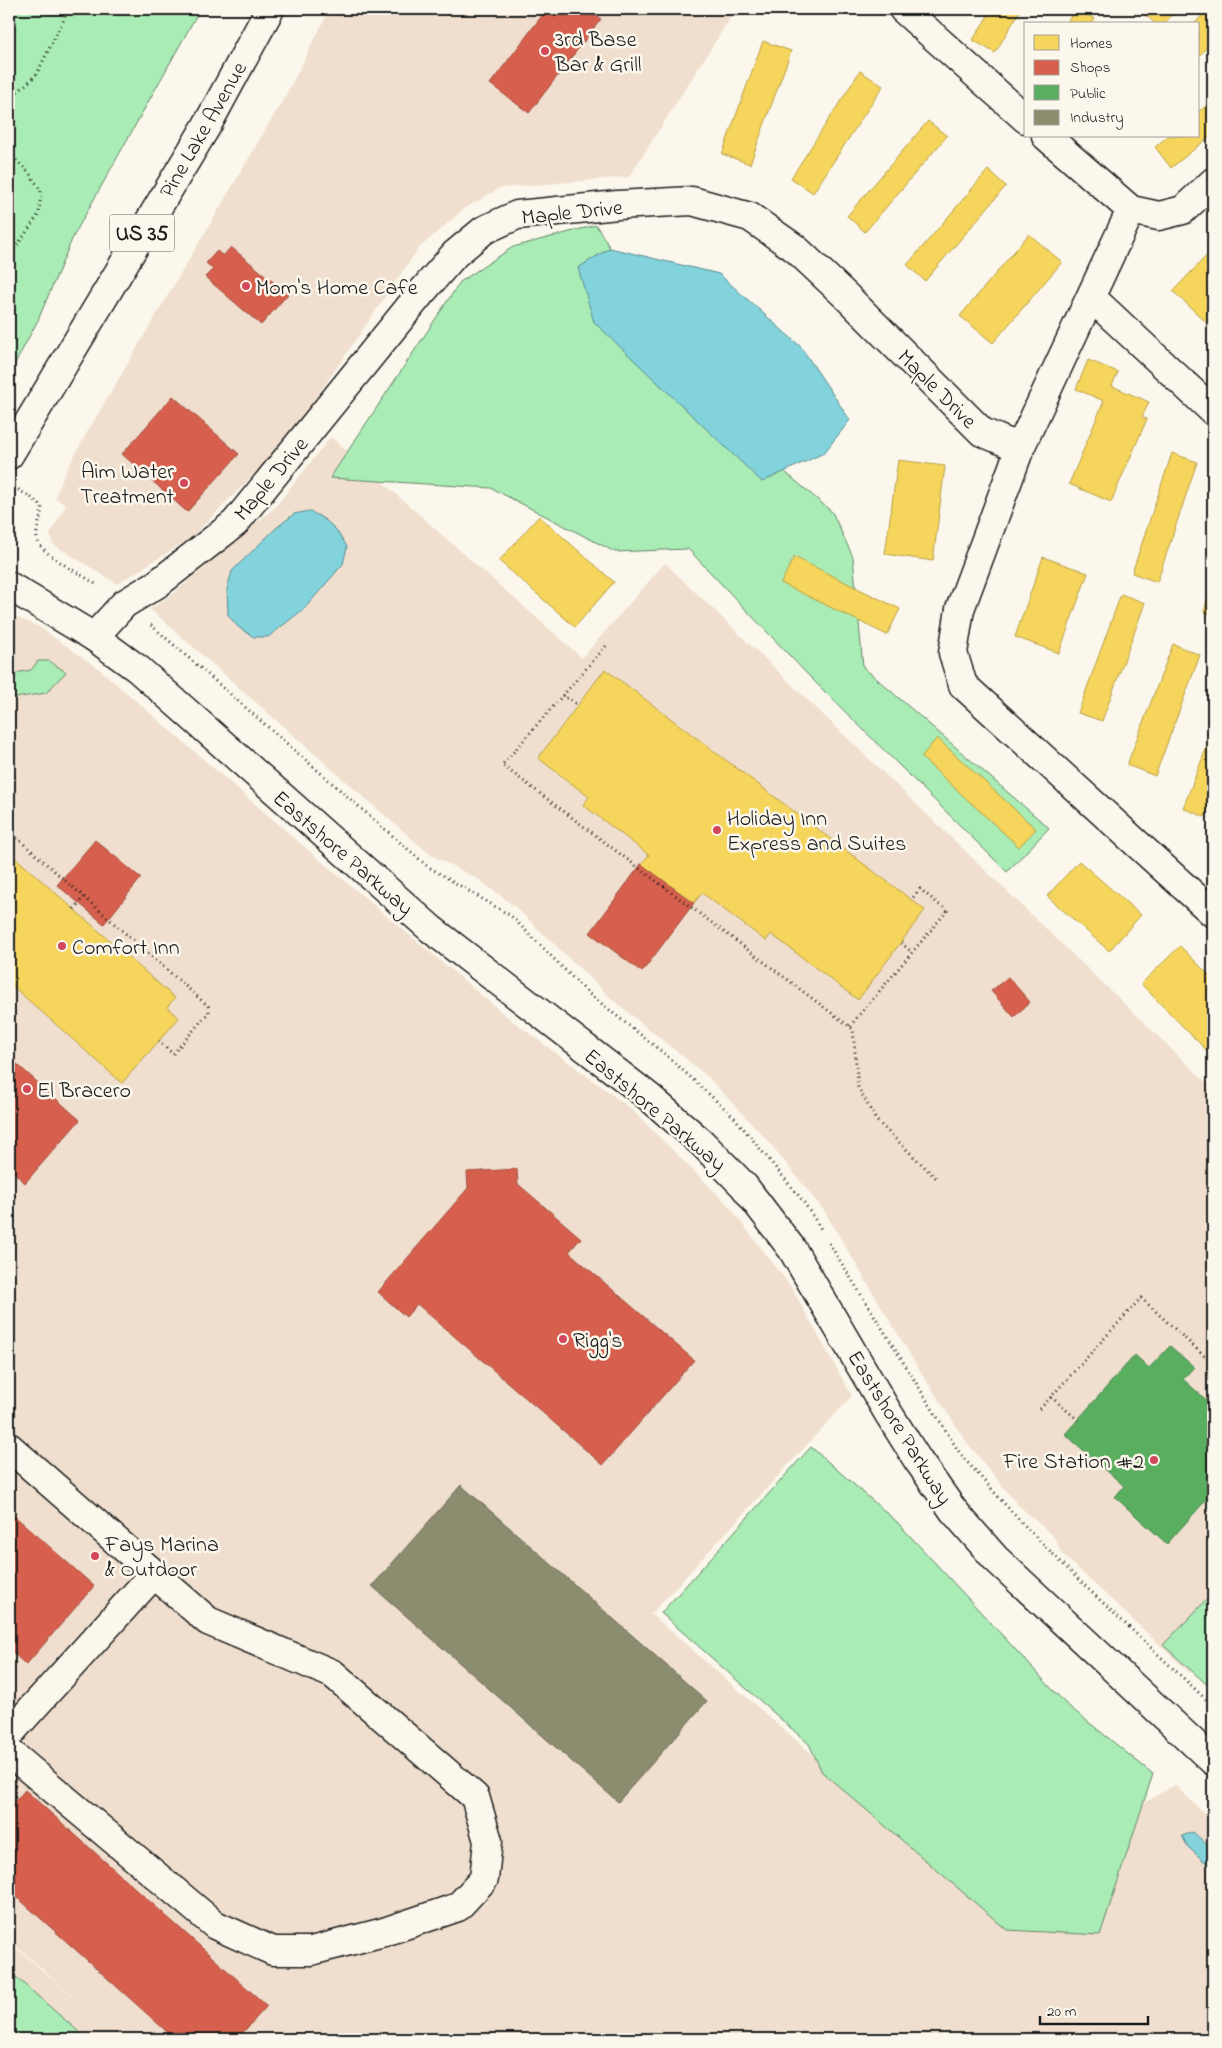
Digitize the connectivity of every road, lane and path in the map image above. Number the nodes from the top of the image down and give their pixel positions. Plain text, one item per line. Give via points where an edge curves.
1 (69, 9) edge
2 (270, 9) edge
3 (903, 9) edge
4 (9, 97) edge
5 (1024, 117) edge
6 (1048, 138) edge
7 (9, 153) edge
8 (1213, 182) edge
9 (1131, 210) junction
10 (9, 257) edge
11 (1091, 297) junction
12 (1213, 410) edge
13 (1020, 448) junction
14 (9, 455) edge
15 (9, 484) edge
16 (9, 586) edge
17 (100, 587) dead end
18 (94, 637) junction
19 (606, 646) dead end
20 (562, 695) junction
21 (578, 705) dead end
22 (9, 831) edge
23 (667, 883) dead end
24 (664, 887) junction
25 (84, 897) junction
26 (911, 900) dead end
27 (74, 909) dead end
28 (1213, 913) edge
29 (901, 943) dead end
30 (912, 952) junction
31 (850, 1026) junction
32 (159, 1041) dead end
33 (937, 1179) dead end
34 (1213, 1364) edge
35 (1051, 1397) junction
36 (1040, 1409) dead end
37 (1078, 1420) dead end
38 (9, 1447) edge
39 (154, 1574) junction
40 (9, 1734) edge
41 (9, 1752) edge
42 (1213, 1760) edge

1 - 4 path via 36,75
2 - 14 street, Pine Lake Avenue / US 35 via 206,127
3 - 5 street
6 - 9 street
7 - 10 path via 30,174 41,191 39,214
8 - 9 street via 1183,210 1158,216
9 - 11 street
11 - 12 street
11 - 13 street
13 - 18 street, Maple Drive via 982,432 796,249 750,217 692,201 517,215 484,230 455,254 235,523 157,584 124,604
13 - 28 street via 960,609 953,653 964,685
15 - 17 path via 42,508 37,541 48,554
16 - 18 street, Eastshore Parkway
18 - 42 street, Eastshore Parkway via 138,669 432,929 649,1097 702,1143 744,1186 792,1249 887,1411 953,1510 995,1558
19 - 20 path
20 - 21 path
20 - 24 path via 502,765
22 - 25 path
23 - 24 path
24 - 31 path
25 - 27 path
25 - 32 path via 208,1006 209,1012 173,1054
26 - 30 path via 920,889 947,911
29 - 30 path
30 - 31 path
31 - 33 path via 853,1029 858,1087 876,1120
34 - 35 path via 1141,1298
35 - 36 path
35 - 37 path
38 - 39 street
39 - 40 street
39 - 41 street via 208,1621 333,1674 475,1798 488,1841 484,1878 458,1907 384,1932 312,1951 274,1950 215,1925

